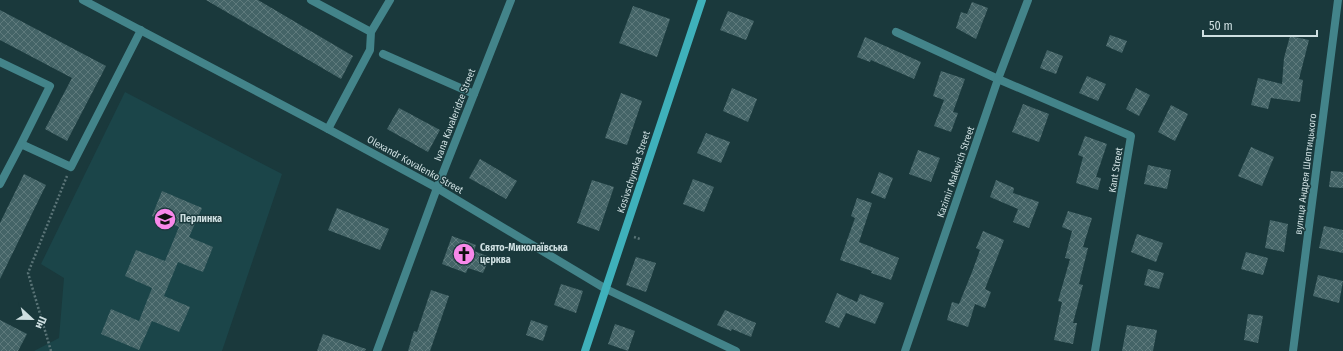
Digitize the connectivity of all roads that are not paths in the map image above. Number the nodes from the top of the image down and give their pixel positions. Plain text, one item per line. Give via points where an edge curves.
1 (83, 0) edge
2 (311, 0) edge
3 (390, 0) edge
4 (511, 0) edge
5 (702, 0) edge
6 (1028, 0) edge
7 (1338, 0) edge
8 (141, 30) junction
9 (371, 32) junction
10 (896, 32) dead end
11 (383, 54) dead end
12 (0, 62) edge
13 (998, 79) junction
14 (474, 94) junction
15 (328, 129) junction
16 (21, 144) junction
17 (0, 184) edge
18 (437, 188) junction
19 (606, 289) junction
20 (377, 351) edge
21 (585, 351) edge
22 (736, 351) edge
23 (905, 351) edge
24 (1096, 351) edge
25 (1293, 351) edge

1 - 8 street, Olexandr Kovalenko Street
2 - 9 street
3 - 9 street
4 - 14 street, Ivana Kavaleridze Street
5 - 19 street, Kosivschynska Street
6 - 13 street, Kazimir Malevich Street
7 - 25 street, вулиця Андрея Шептицького
8 - 15 street, Olexandr Kovalenko Street
8 - 16 street via 71,167
9 - 15 street via 370,50
10 - 13 street
11 - 14 street
12 - 16 street via 50,86
13 - 23 street, Kazimir Malevich Street
13 - 24 street, Kant Street via 1131,136
14 - 18 street, Ivana Kavaleridze Street
15 - 18 street, Olexandr Kovalenko Street
16 - 17 street
18 - 19 street, Olexandr Kovalenko Street
18 - 20 street, Ivana Kavaleridze Street
19 - 21 street, Kosivschynska Street
19 - 22 street, Olexandr Kovalenko Street

